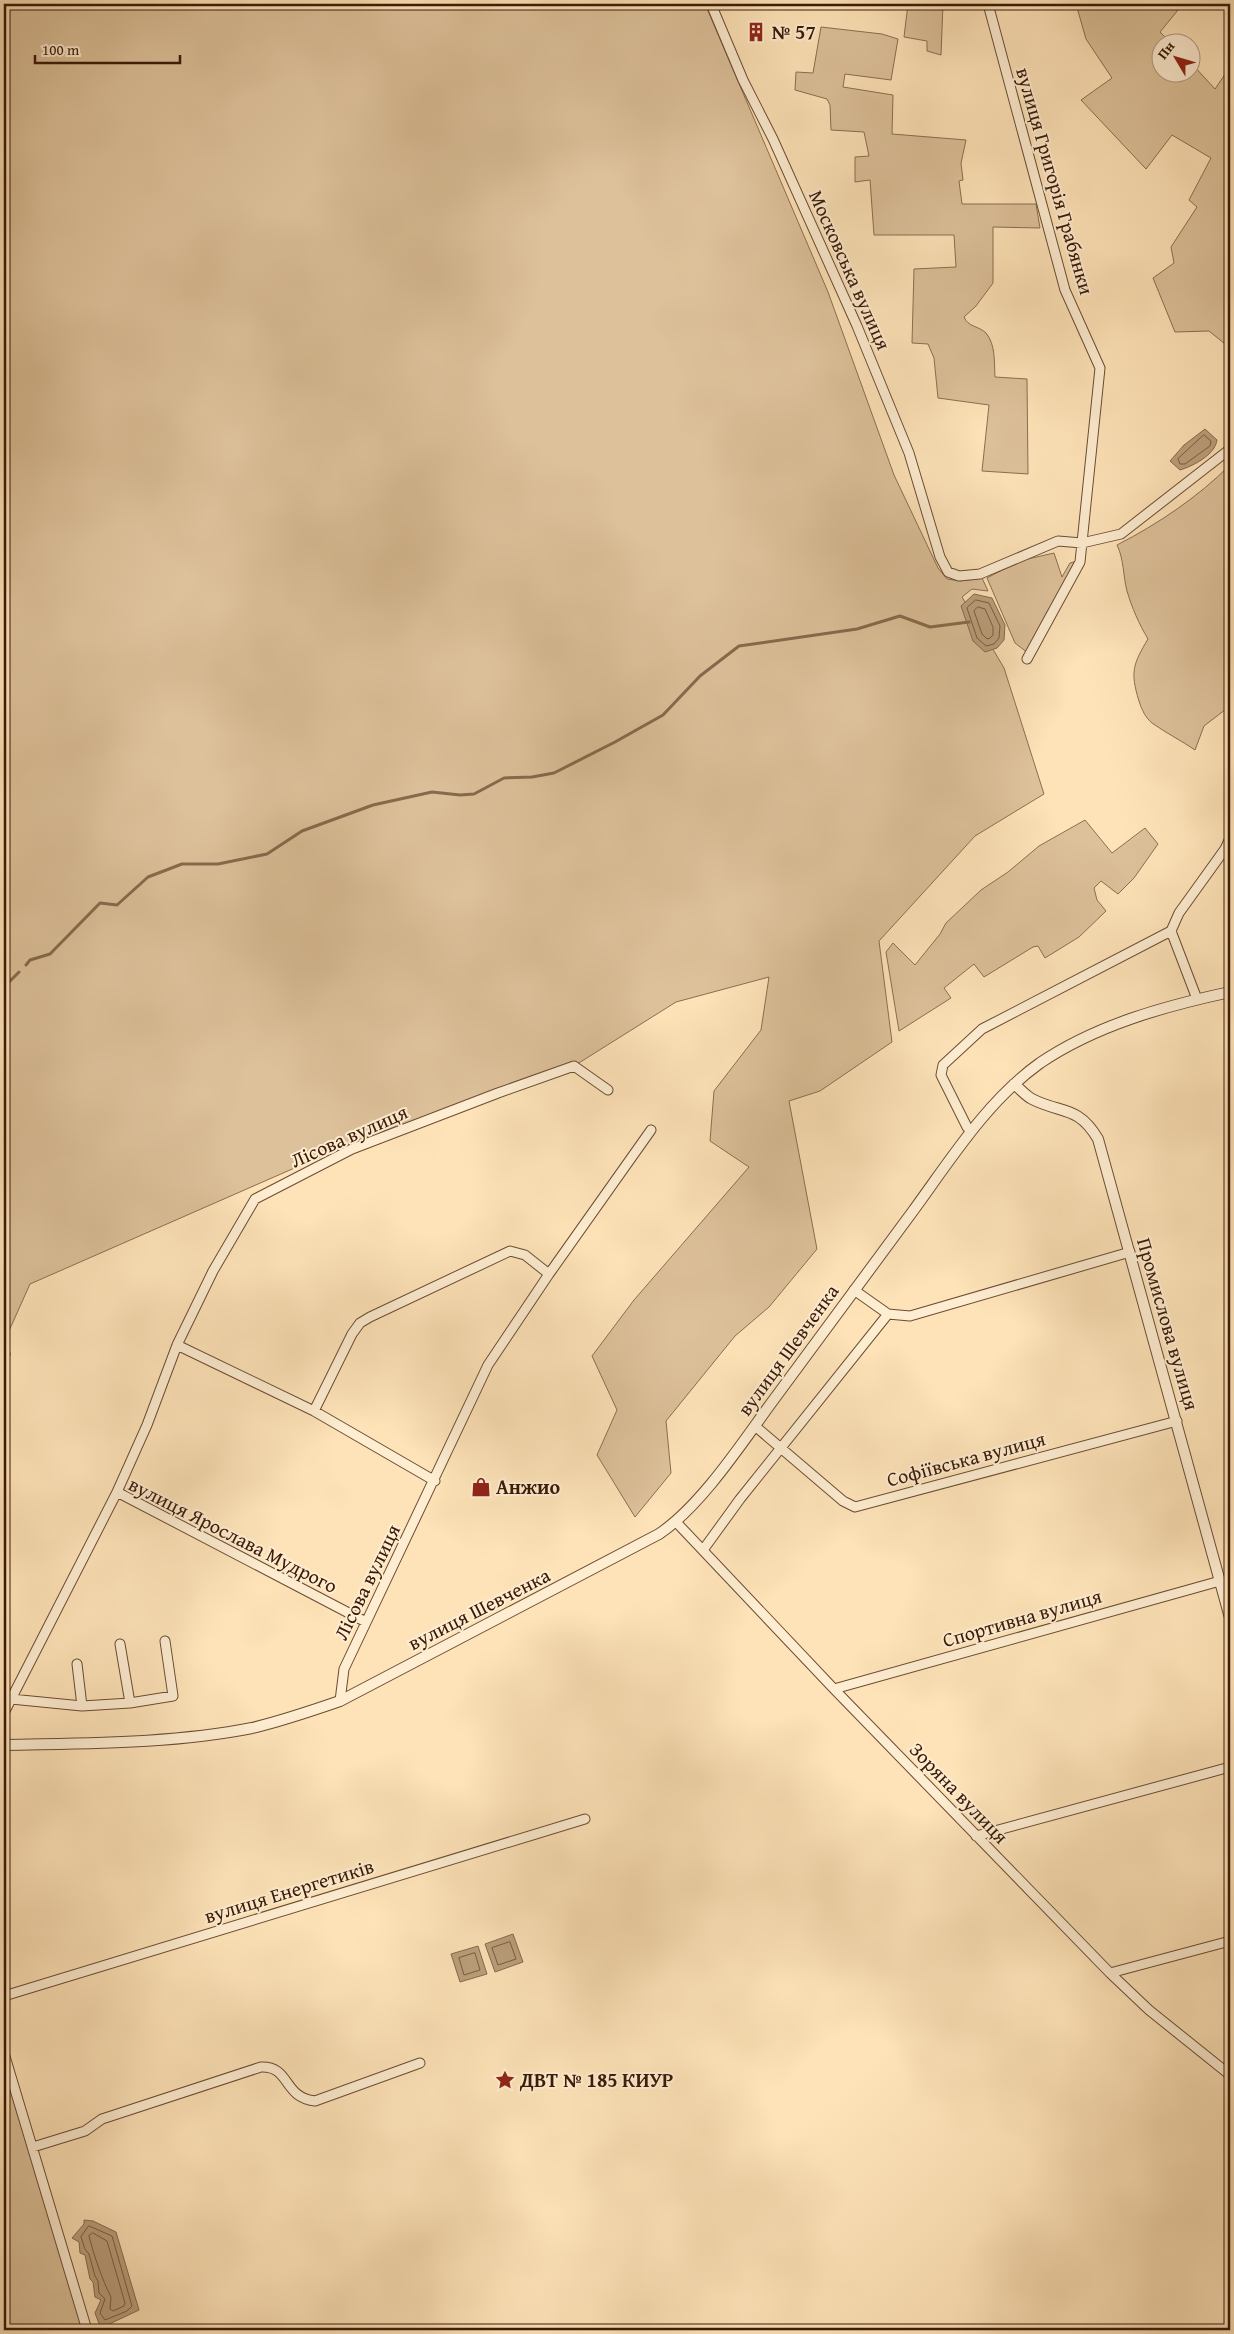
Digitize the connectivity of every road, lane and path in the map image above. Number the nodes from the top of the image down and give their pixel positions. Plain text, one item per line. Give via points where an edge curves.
1 (711, 4) edge
2 (988, 4) edge
3 (1230, 449) edge
4 (1082, 543) junction
5 (1027, 659) dead end
6 (1230, 838) edge
7 (1171, 931) junction
8 (1230, 992) edge
9 (1197, 999) junction
10 (1014, 1084) junction
11 (608, 1090) dead end
12 (651, 1130) dead end
13 (971, 1131) junction
14 (1130, 1252) junction
15 (549, 1274) junction
16 (854, 1290) junction
17 (888, 1314) junction
18 (177, 1345) junction
19 (314, 1411) junction
20 (1177, 1421) junction
21 (755, 1426) junction
22 (781, 1449) junction
23 (435, 1481) junction
24 (117, 1492) junction
25 (676, 1522) junction
26 (703, 1550) junction
27 (1220, 1582) junction
28 (1230, 1618) edge
29 (366, 1622) junction
30 (166, 1641) dead end
31 (120, 1644) dead end
32 (77, 1664) dead end
33 (834, 1689) junction
34 (11, 1699) junction
35 (340, 1700) junction
36 (130, 1703) junction
37 (82, 1706) junction
38 (4, 1713) edge
39 (4, 1745) edge
40 (1230, 1767) edge
41 (585, 1819) dead end
42 (976, 1836) junction
43 (1230, 1941) edge
44 (1110, 1973) junction
45 (4, 1996) edge
46 (4, 2053) edge
47 (420, 2063) dead end
48 (1230, 2075) edge
49 (33, 2147) junction
50 (87, 2330) edge

1 - 4 street, Московська вулиця via 856,326 909,453 940,557 948,572 959,576 980,574 1058,541
2 - 4 street, вулиця Григорія Грабянки via 1065,290 1100,368
3 - 4 street via 1121,534
4 - 5 street, вулиця Григорія Грабянки via 1080,562
6 - 7 street via 1179,913
7 - 9 street
7 - 13 street via 982,1029 943,1065 941,1075
8 - 9 street, вулиця Шевченка
9 - 10 street, вулиця Шевченка via 1095,1033 1040,1064
10 - 13 street, вулиця Шевченка
10 - 14 street, Промислова вулиця via 1031,1098 1083,1120 1092,1130 1098,1139
11 - 18 street, Лісова вулиця via 574,1066 352,1149 255,1199 213,1270
12 - 15 street, Лісова вулиця
13 - 16 street, вулиця Шевченка
14 - 17 street via 910,1316
14 - 20 street, Промислова вулиця
15 - 19 street via 525,1255 510,1252 370,1316 352,1334
15 - 23 street, Лісова вулиця via 488,1365
16 - 17 street
16 - 21 street, вулиця Шевченка
17 - 22 street
18 - 19 street
18 - 24 street, Лісова вулиця
19 - 23 street
20 - 22 street, Софіївська вулиця via 856,1507 842,1501
20 - 27 street, Промислова вулиця
21 - 22 street, Софіївська вулиця
21 - 25 street, вулиця Шевченка
22 - 26 street
23 - 29 street, Лісова вулиця
24 - 29 street, вулиця Ярослава Мудрого
24 - 34 street, вулиця Ярослава Мудрого
25 - 26 street, Зоряна вулиця
25 - 35 street, вулиця Шевченка via 522,1607
26 - 33 street, Зоряна вулиця
27 - 28 street, Промислова вулиця
27 - 33 street, Спортивна вулиця
29 - 35 street, Лісова вулиця via 344,1669
30 - 36 street via 173,1696
31 - 36 street
32 - 37 street
33 - 42 street, Зоряна вулиця
34 - 37 street
34 - 38 street, вулиця Ярослава Мудрого
35 - 39 street, вулиця Шевченка via 288,1719 200,1736
36 - 37 street
40 - 42 street
41 - 45 street, вулиця Енергетиків
42 - 44 street, Зоряна вулиця
43 - 44 street
44 - 48 street, Зоряна вулиця via 1148,2010
46 - 49 street
47 - 49 street via 315,2101 299,2097 279,2071 271,2066 261,2067 102,2119 85,2131
49 - 50 street

